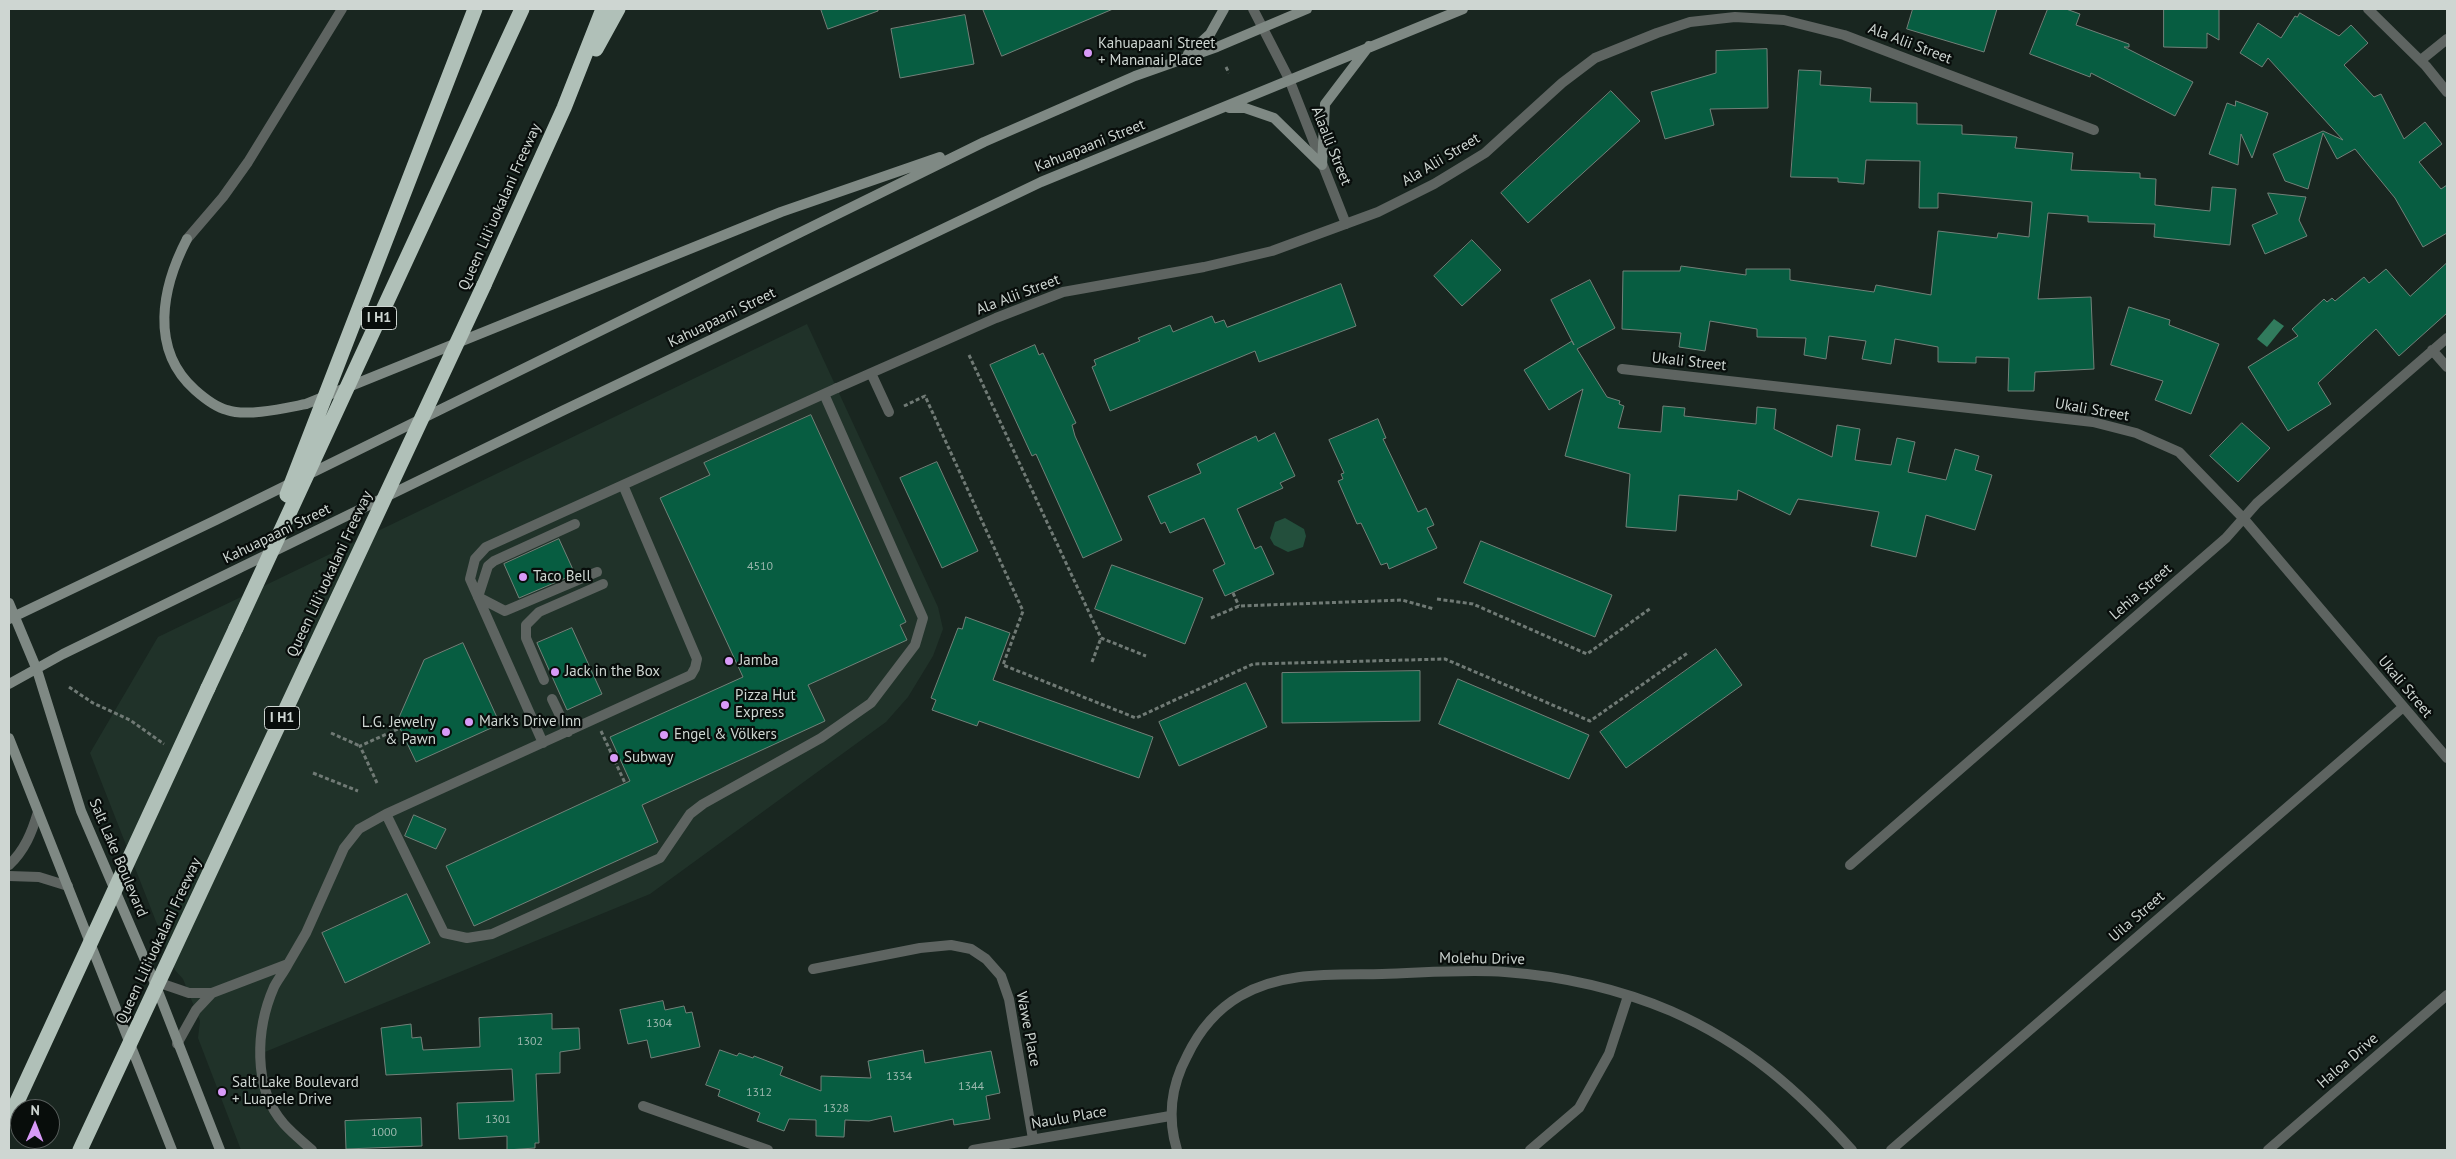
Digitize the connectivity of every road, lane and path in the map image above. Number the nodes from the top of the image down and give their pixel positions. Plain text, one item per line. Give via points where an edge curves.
1 (342, 9) edge
2 (475, 9) edge
3 (522, 9) edge
4 (603, 9) edge
5 (618, 9) edge
6 (1224, 9) edge
7 (1253, 9) edge
8 (1307, 9) edge
9 (1463, 9) edge
10 (2368, 9) edge
11 (1262, 27) junction
12 (2447, 39) edge
13 (1369, 46) junction
14 (1184, 58) junction
15 (2421, 60) junction
16 (1226, 67) dead end
17 (1229, 73) dead end
18 (1289, 79) junction
19 (2447, 92) edge
20 (564, 108) junction
21 (1224, 108) junction
22 (2094, 130) dead end
23 (984, 142) junction
24 (1322, 164) junction
25 (1346, 224) junction
26 (187, 238) joint
27 (2447, 338) edge
28 (2432, 350) junction
29 (969, 355) dead end
30 (2447, 367) edge
31 (1622, 369) dead end
32 (870, 374) junction
33 (824, 394) junction
34 (904, 406) dead end
35 (889, 412) dead end
36 (623, 485) junction
37 (2244, 519) junction
38 (575, 524) dead end
39 (598, 572) dead end
40 (603, 584) dead end
41 (1233, 593) dead end
42 (478, 597) junction
43 (1437, 599) dead end
44 (9, 603) edge
45 (1239, 606) junction
46 (1651, 608) dead end
47 (1434, 609) dead end
48 (505, 611) junction
49 (11, 618) edge
50 (1210, 618) dead end
51 (487, 621) junction
52 (236, 628) junction
53 (1101, 638) junction
54 (1688, 652) dead end
55 (1146, 656) dead end
56 (1092, 662) dead end
57 (36, 670) junction
58 (544, 680) dead end
59 (9, 684) edge
60 (69, 687) dead end
61 (552, 699) dead end
62 (2402, 708) junction
63 (596, 719) junction
64 (400, 728) dead end
65 (568, 732) junction
66 (331, 733) dead end
67 (9, 738) edge
68 (543, 743) junction
69 (360, 746) junction
70 (171, 749) dead end
71 (2447, 758) edge
72 (313, 773) dead end
73 (377, 783) dead end
74 (625, 784) dead end
75 (358, 792) dead end
76 (38, 812) junction
77 (386, 814) junction
78 (9, 865) edge
79 (1850, 865) dead end
80 (9, 876) edge
81 (68, 886) junction
82 (288, 964) junction
83 (813, 970) dead end
84 (154, 981) junction
85 (212, 993) junction
86 (2447, 995) edge
87 (1628, 996) junction
88 (178, 1044) junction
89 (643, 1106) dead end
90 (1170, 1116) junction
91 (9, 1119) edge
92 (1033, 1139) junction
93 (80, 1150) edge
94 (172, 1150) edge
95 (220, 1150) edge
96 (312, 1150) edge
97 (768, 1150) edge
98 (973, 1150) edge
99 (1177, 1150) edge
100 (1530, 1150) edge
101 (1852, 1150) edge
102 (1891, 1150) edge
103 (2268, 1150) edge

1 - 26 street via 248,162
2 - 52 highway, bridge
3 - 52 highway, I H1, bridge
4 - 20 highway, Queen Liliʻuokalani Freeway / I H1
5 - 20 highway
6 - 14 main road via 1210,34
7 - 11 street, Alaalli Street
8 - 11 main road
9 - 13 main road, Kahuapaani Street
10 - 15 street
11 - 14 main road
11 - 18 street, Alaalli Street
12 - 15 street
13 - 18 main road, Kahuapaani Street
13 - 24 main road via 1325,104
14 - 23 main road
15 - 19 street
16 - 17 path
18 - 21 main road, Kahuapaani Street
18 - 24 street, Alaalli Street
20 - 93 highway, Queen Liliʻuokalani Freeway / I H1, bridge
21 - 24 main road via 1245,108 1274,118
21 - 57 main road, Kahuapaani Street via 1041,182 63,654
22 - 25 street, Ala Alii Street via 1844,34 1784,20 1713,18 1657,33 1595,58 1562,83 1485,153 1434,184
23 - 26 main road via 780,212 306,404 262,412 227,411 206,400 184,380 169,354 165,293 173,265
23 - 49 main road
24 - 25 street, Alaalli Street
25 - 32 street, Ala Alii Street via 1262,254 1063,292
27 - 28 street, Lehia Street
28 - 30 street
28 - 37 street, Lehia Street
29 - 53 path
31 - 37 street, Ukali Street via 2107,425 2136,433 2179,452
32 - 33 street, Ala Alii Street
32 - 35 street
33 - 36 street, Ala Alii Street
33 - 77 street via 922,618 915,645 871,703 821,738 703,804 690,814 660,858 492,934 467,938 444,933
34 - 54 path via 925,396 1023,611 1003,665 1136,718 1252,664 1445,659 1590,721
36 - 42 street, Ala Alii Street via 486,547 475,560 470,579
36 - 63 street via 697,659 691,675
37 - 62 street, Ukali Street
37 - 79 street, Lehia Street
38 - 42 street via 494,560 488,566
39 - 48 street
40 - 58 street via 539,612 526,625 526,638
41 - 45 path
42 - 48 street
42 - 51 street
43 - 46 path via 1473,604 1587,654
44 - 49 main road, Salt Lake Boulevard
45 - 47 path via 1402,600
45 - 50 path
48 - 51 street
49 - 57 main road, Salt Lake Boulevard
51 - 68 street
52 - 91 highway, I H1, bridge
53 - 55 path
53 - 56 path
57 - 59 main road, Kahuapaani Street
57 - 84 main road, Salt Lake Boulevard via 80,811
60 - 70 path via 130,720
61 - 65 street
62 - 71 street, Ukali Street
62 - 102 street, Uila Street
63 - 65 street
63 - 74 path
64 - 69 path
65 - 68 street
66 - 69 path
67 - 76 main road
68 - 77 street
69 - 73 path
72 - 75 path
76 - 78 street via 32,832 18,857
76 - 81 main road
77 - 82 street via 359,829 344,848 306,933
80 - 81 street via 39,877
81 - 94 main road
82 - 85 street
82 - 96 street via 274,986 263,1018 260,1054 264,1084 271,1102 282,1122
83 - 92 street, Wawe Place via 920,948 951,945 971,949 986,959 1000,976 1009,999
84 - 85 street via 189,993
84 - 88 main road, Salt Lake Boulevard
85 - 88 street via 196,1010
86 - 103 street, Haloa Drive
87 - 90 street, Molehu Drive via 1590,984 1503,971 1288,978 1241,995 1222,1008 1205,1026 1174,1086
87 - 100 street via 1609,1054 1578,1108
87 - 101 street, Molehu Drive via 1670,1011 1741,1049 1785,1081
88 - 95 main road, Salt Lake Boulevard
89 - 97 street
90 - 92 street, Naulu Place
90 - 99 street, Molehu Drive
92 - 98 street, Naulu Place

